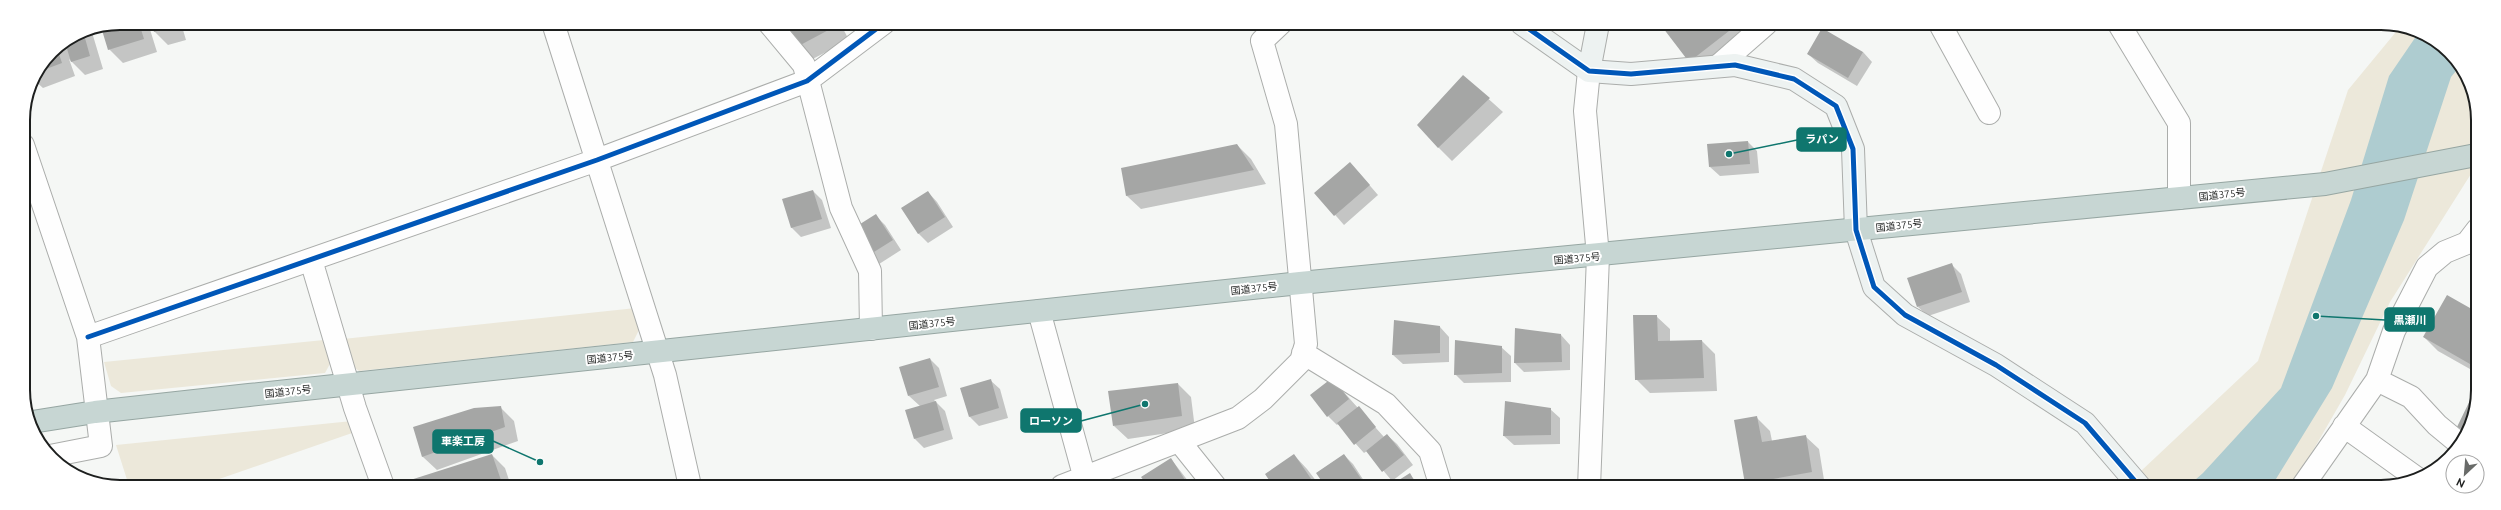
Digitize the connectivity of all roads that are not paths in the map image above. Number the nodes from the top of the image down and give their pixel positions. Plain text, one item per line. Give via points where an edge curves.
1 (556, 30) edge
2 (776, 30) edge
3 (875, 30) edge
4 (1274, 30) edge
5 (1531, 30) edge
6 (1597, 30) edge
7 (1759, 30) edge
8 (1943, 30) edge
9 (2123, 30) edge
10 (1718, 66) junction
11 (1589, 71) junction
12 (807, 81) junction
13 (1989, 113) dead end
14 (2471, 156) edge
15 (597, 160) junction
16 (30, 166) edge
17 (2179, 198) junction
18 (1856, 230) junction
19 (2471, 237) edge
20 (1598, 256) junction
21 (311, 260) junction
22 (1300, 283) junction
23 (1039, 311) junction
24 (871, 329) junction
25 (88, 337) junction
26 (658, 352) junction
27 (1304, 353) junction
28 (2377, 380) junction
29 (348, 385) junction
30 (95, 412) junction
31 (36, 421) edge
32 (2344, 426) junction
33 (2455, 440) edge
34 (1179, 441) junction
35 (57, 455) edge
36 (2411, 475) edge
37 (381, 480) edge
38 (689, 480) edge
39 (1084, 480) edge
40 (1090, 480) edge
41 (1210, 480) edge
42 (1440, 480) edge
43 (1589, 480) edge
44 (2129, 480) edge
45 (2307, 480) edge

1 - 15 street
2 - 12 street via 804,64
3 - 12 street
4 - 22 street via 1262,41 1286,124
5 - 11 street
6 - 11 street
7 - 10 street
8 - 13 street
9 - 17 street via 2180,123
10 - 11 street via 1631,74
10 - 18 street via 1735,65 1794,79 1836,106 1853,149
11 - 20 street via 1585,112
12 - 15 street
12 - 24 street via 841,208 870,271
14 - 17 highway, 国道375号 via 2325,184
15 - 21 street
15 - 26 street
16 - 25 street
17 - 18 highway, 国道375号
18 - 20 highway, 国道375号
18 - 44 street via 1874,287 1894,306 1904,315 1996,365 2085,423
19 - 28 street via 2467,243 2445,252 2427,267 2403,311
20 - 22 highway, 国道375号
20 - 43 street
21 - 25 street
21 - 29 street
22 - 23 highway, 国道375号
22 - 27 street via 1306,344
23 - 24 highway, 国道375号
23 - 39 street
24 - 26 highway, 国道375号
25 - 30 street
26 - 29 highway, 国道375号
26 - 38 street
27 - 34 street via 1302,361 1263,399 1238,418
27 - 42 street via 1386,404 1430,452
28 - 32 street
28 - 33 street via 2411,397
29 - 30 highway, 国道375号
29 - 37 street
30 - 31 highway, 国道375号
30 - 35 street via 101,446
32 - 36 street
32 - 45 street
34 - 40 street
34 - 41 street

